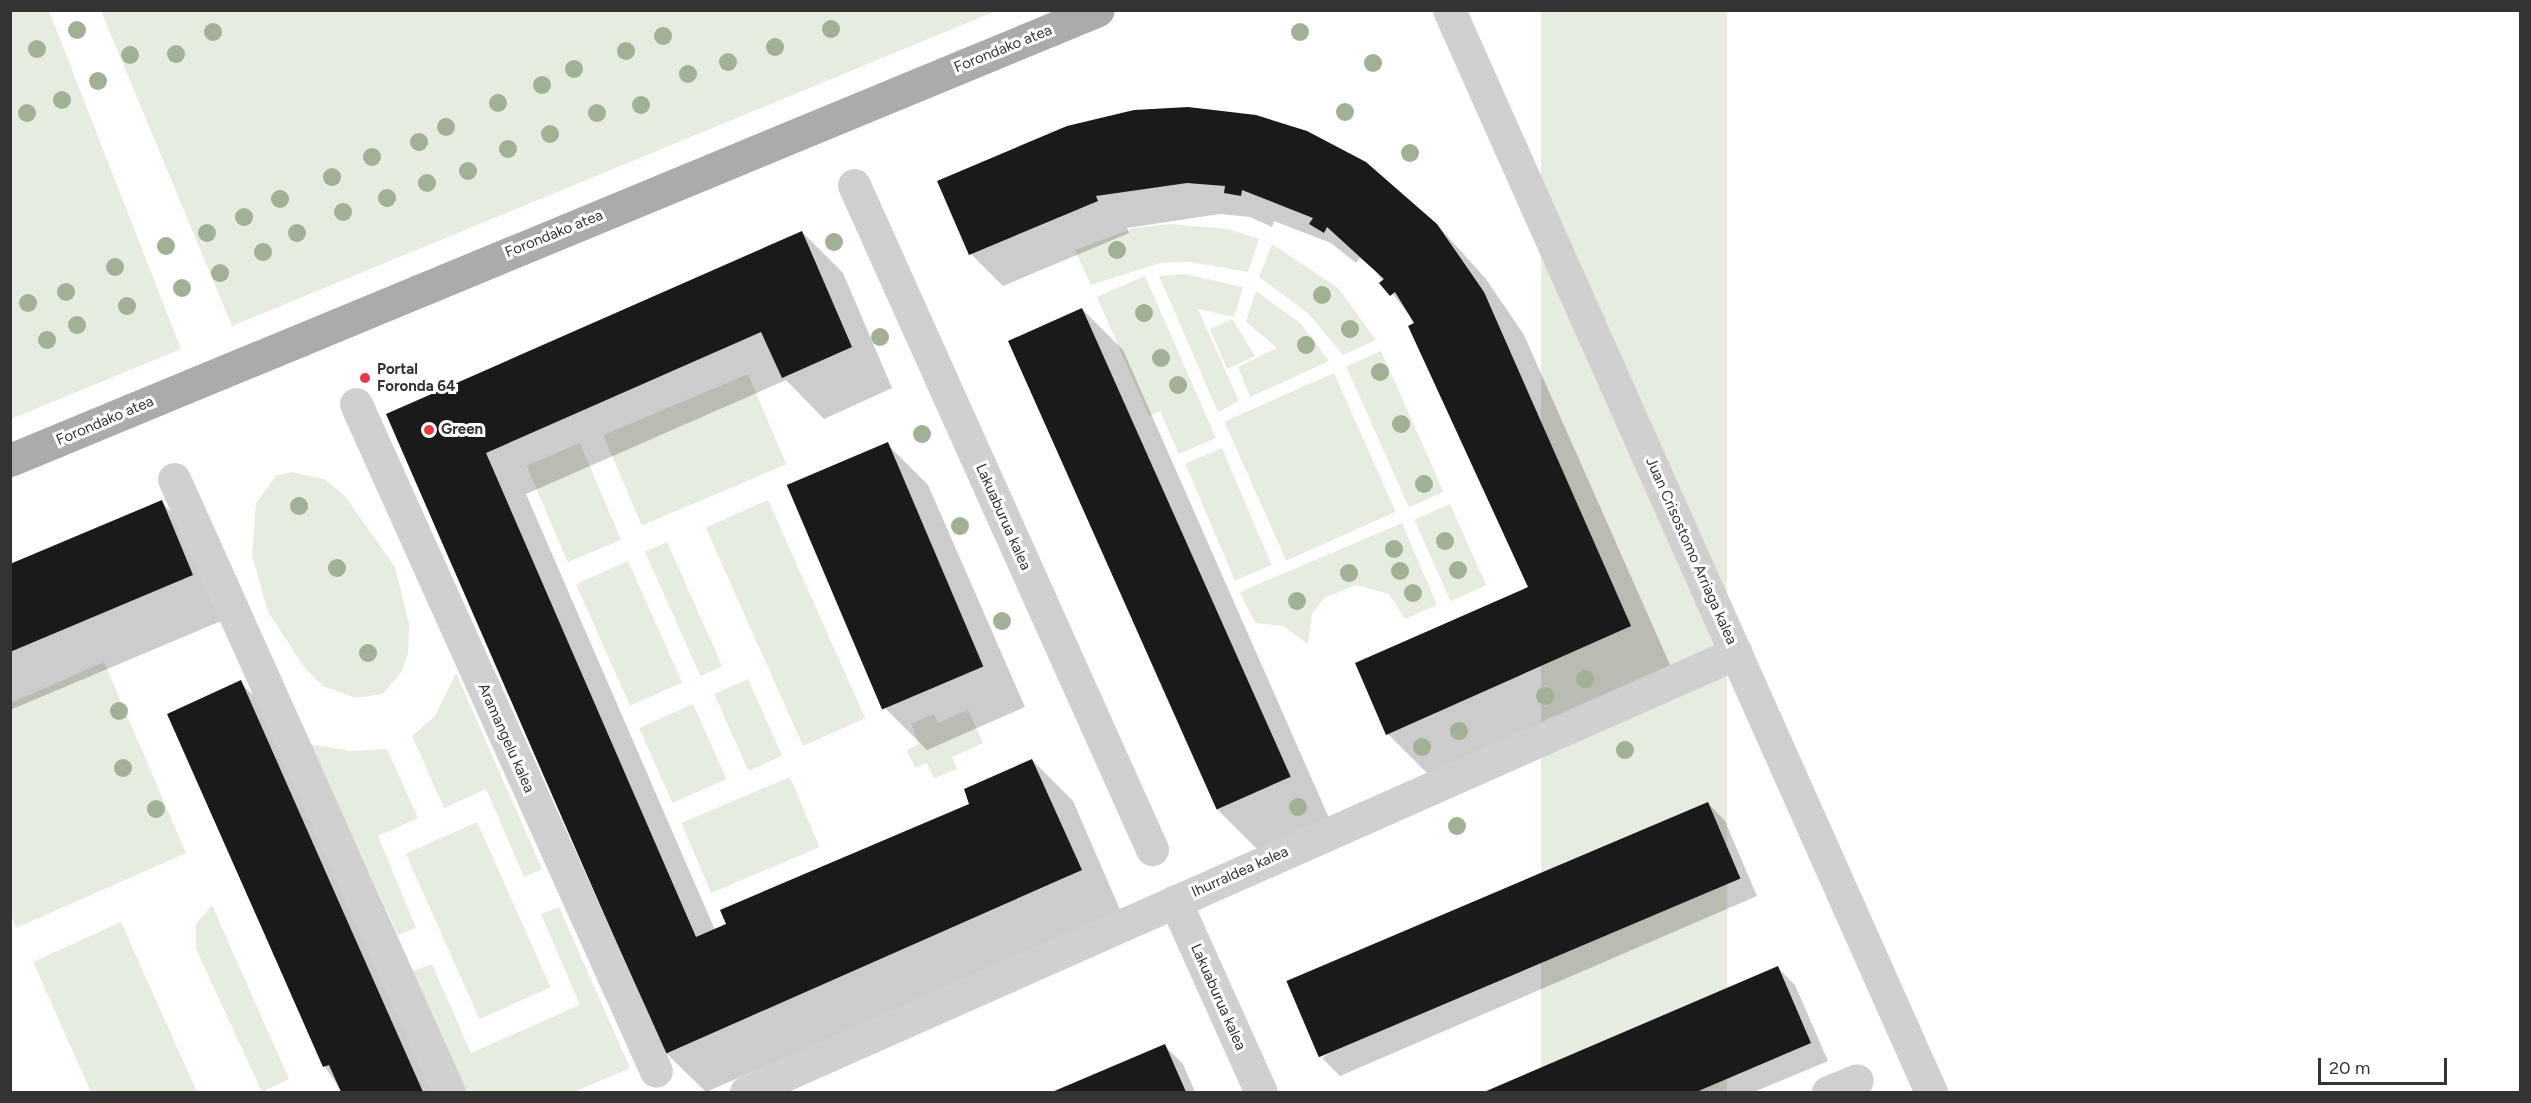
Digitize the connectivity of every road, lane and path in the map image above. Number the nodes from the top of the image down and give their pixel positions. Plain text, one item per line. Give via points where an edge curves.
1 (1098, 10) edge
2 (1449, 10) edge
3 (854, 185) dead end
4 (356, 404) dead end
5 (10, 460) edge
6 (174, 479) dead end
7 (1736, 653) junction
8 (1152, 849) dead end
9 (1175, 901) junction
10 (656, 1071) dead end
11 (1857, 1080) dead end
12 (449, 1092) edge
13 (746, 1092) edge
14 (1261, 1092) edge
15 (1828, 1092) edge
16 (1931, 1092) edge

1 - 5 main road, Forondako atea
2 - 7 street, Juan Crisostomo Arriaga kalea
3 - 8 street, Lakuaburua kalea
4 - 10 street, Aramangelu kalea
6 - 12 street
7 - 9 street, Ihurraldea kalea
7 - 16 street, Juan Crisostomo Arriaga kalea
9 - 13 street, Ihurraldea kalea
9 - 14 street, Lakuaburua kalea
11 - 15 street

